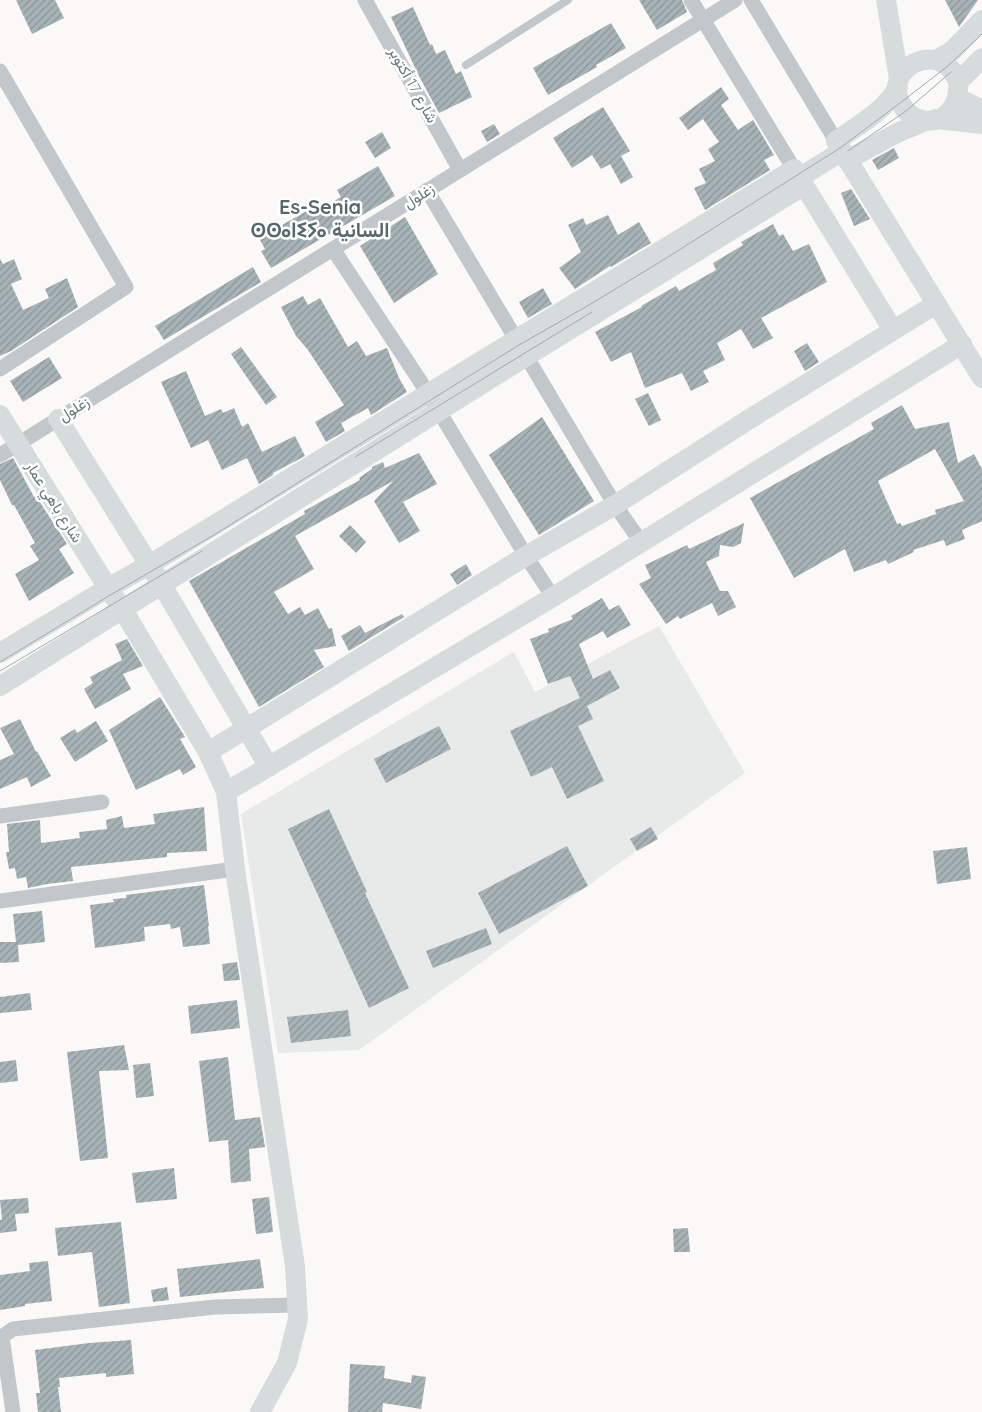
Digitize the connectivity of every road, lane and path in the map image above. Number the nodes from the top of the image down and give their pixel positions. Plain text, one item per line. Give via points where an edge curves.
1 (365, 0) edge
2 (568, 0) edge
3 (691, 0) edge
4 (735, 0) edge
5 (751, 0) edge
6 (888, 9) edge
7 (703, 20) junction
8 (982, 20) edge
9 (982, 58) edge
10 (929, 60) junction
11 (466, 65) dead end
12 (0, 71) edge
13 (898, 83) junction
14 (958, 90) junction
15 (982, 110) edge
16 (931, 120) junction
17 (982, 124) edge
18 (841, 151) junction
19 (460, 170) junction
20 (798, 178) junction
21 (427, 190) junction
22 (333, 249) junction
23 (936, 304) junction
24 (893, 330) junction
25 (962, 344) junction
26 (521, 348) junction
27 (0, 369) edge
28 (982, 378) edge
29 (428, 393) junction
30 (439, 411) junction
31 (0, 415) edge
32 (58, 419) junction
33 (18, 444) junction
34 (0, 455) edge
35 (615, 505) junction
36 (641, 542) junction
37 (526, 556) junction
38 (149, 565) junction
39 (162, 585) junction
40 (108, 588) junction
41 (553, 597) junction
42 (123, 610) junction
43 (0, 653) edge
44 (0, 686) edge
45 (247, 729) junction
46 (208, 752) junction
47 (269, 766) junction
48 (226, 792) junction
49 (102, 802) dead end
50 (0, 816) edge
51 (235, 869) junction
52 (0, 901) edge
53 (298, 1305) junction
54 (1, 1338) edge
55 (13, 1412) edge
56 (260, 1412) edge

1 - 19 street, شارع 17 أكتوبر
2 - 11 lane
3 - 7 street
4 - 7 street, زغلول
5 - 18 street
6 - 10 main road via 899,33
6 - 13 main road
7 - 19 street, زغلول
7 - 20 street
8 - 10 main road via 952,51
9 - 14 main road
10 - 13 main road via 913,63 904,70
10 - 14 main road via 948,66
12 - 27 street via 126,287
13 - 16 main road via 898,95 906,111 912,116
13 - 18 main road via 891,98
14 - 15 main road
14 - 16 main road via 950,112
16 - 17 main road
16 - 18 main road
18 - 20 main road
18 - 23 main road
19 - 21 street, زغلول
20 - 24 main road
20 - 26 main road
21 - 22 street, زغلول
21 - 26 street
22 - 29 street
22 - 32 street, زغلول
23 - 24 main road
23 - 25 main road
24 - 35 main road
25 - 28 main road
25 - 36 main road
26 - 29 main road
26 - 30 main road
26 - 35 street
29 - 30 street
29 - 38 main road
30 - 37 street
30 - 39 main road
31 - 33 main road, شارع باهي عمار
32 - 33 street, زغلول
32 - 38 main road
33 - 34 street, زغلول
33 - 40 main road, شارع باهي عمار
35 - 36 street
35 - 37 main road
36 - 41 main road
37 - 41 street
37 - 45 main road
38 - 39 main road
38 - 40 main road
39 - 42 main road
39 - 45 main road
40 - 42 main road, شارع باهي عمار
40 - 43 main road
41 - 47 main road
42 - 44 main road
42 - 46 main road, شارع باهي عمار
45 - 46 main road
45 - 47 main road
46 - 48 main road, شارع باهي عمار
47 - 48 main road
48 - 51 main road, شارع باهي عمار
49 - 50 street
51 - 52 street
51 - 53 main road, شارع باهي عمار via 296,1266
53 - 54 street via 215,1308 13,1329
53 - 56 main road, شارع باهي عمار via 298,1319 287,1363
54 - 55 street

